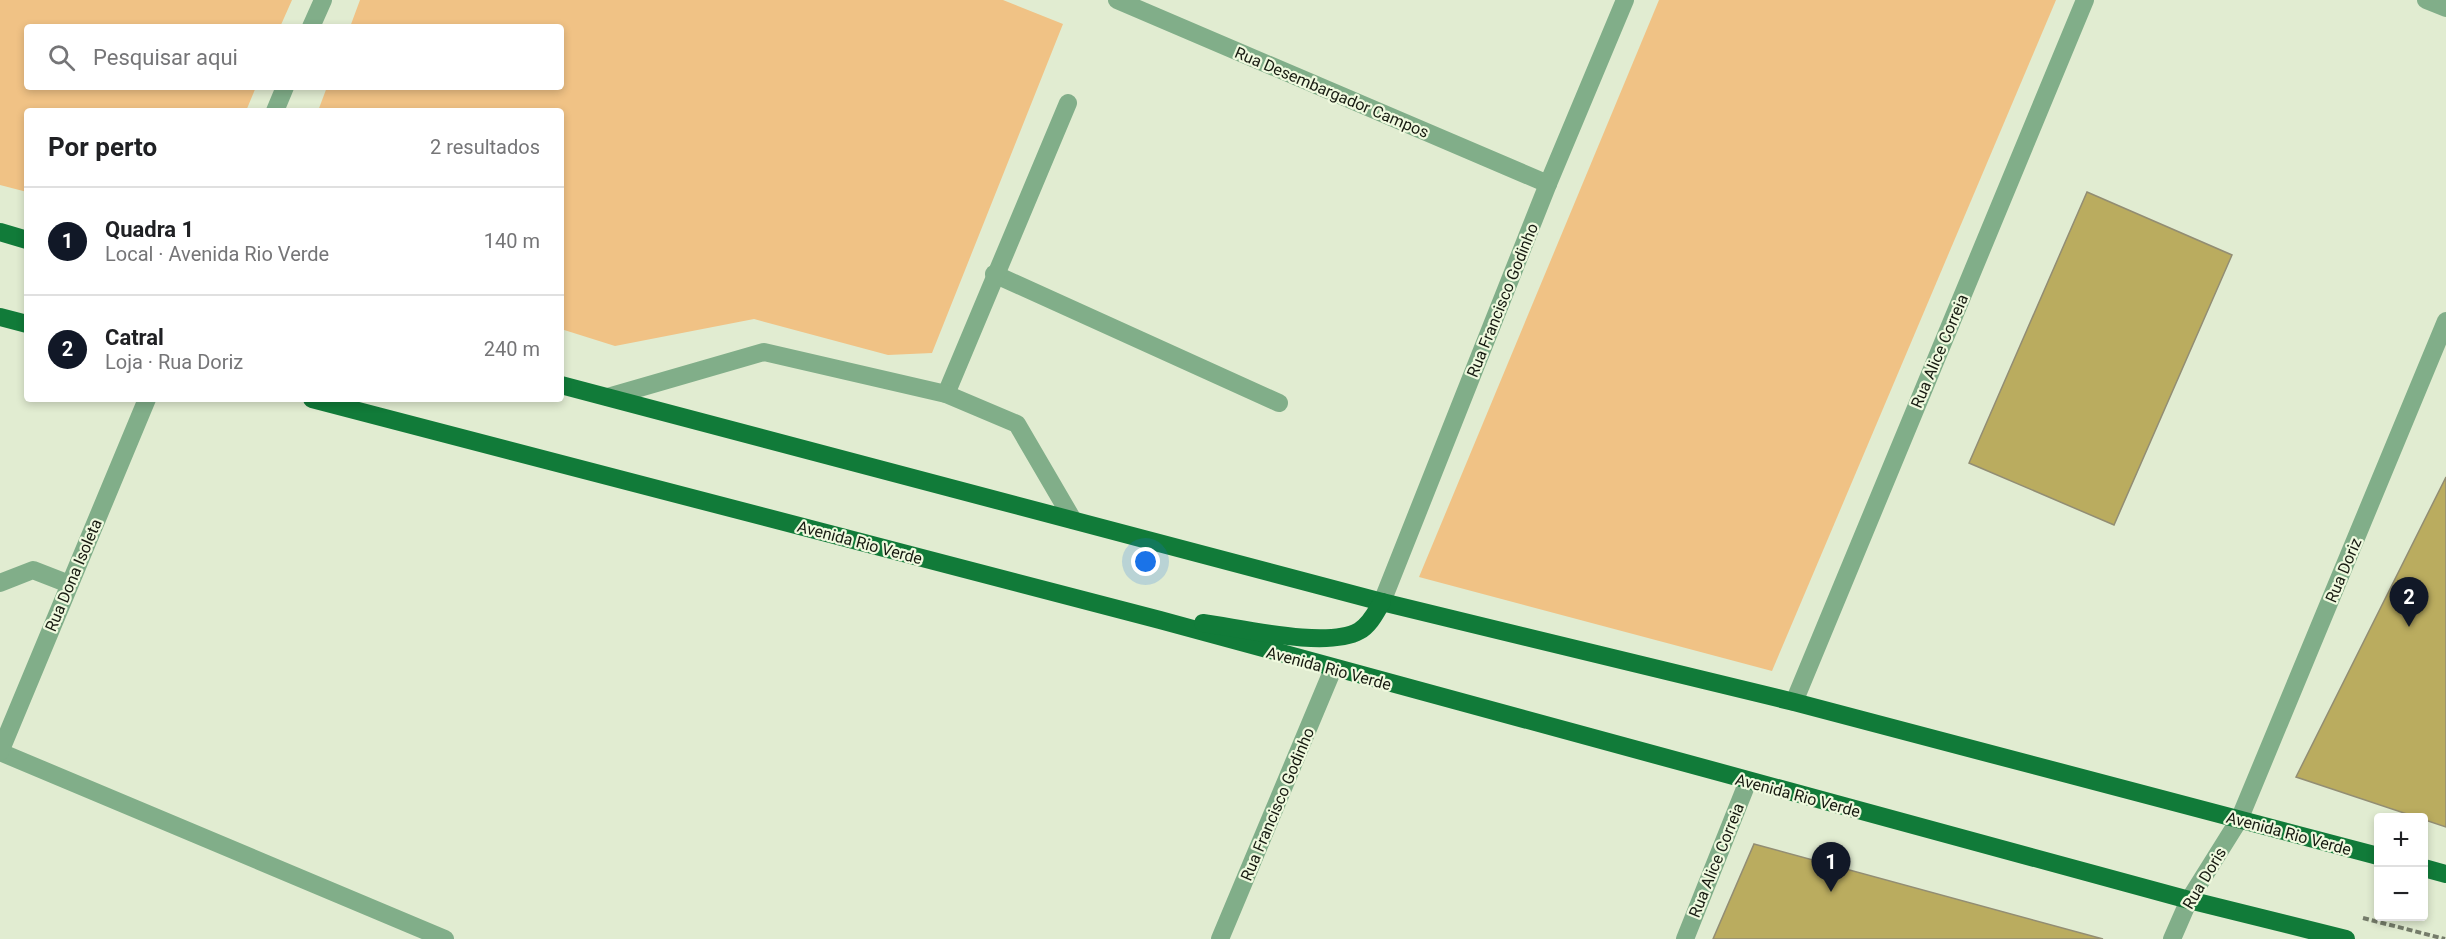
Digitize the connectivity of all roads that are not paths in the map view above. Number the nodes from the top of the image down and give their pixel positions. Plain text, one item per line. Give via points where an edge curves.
1 (322, 0) edge
2 (1117, 0) edge
3 (1625, 0) edge
4 (2085, 0) edge
5 (2426, 0) edge
6 (2446, 8) edge
7 (312, 24) edge
8 (284, 90) edge
9 (1068, 103) dead end
10 (276, 108) edge
11 (1548, 184) junction
12 (0, 232) edge
13 (24, 239) edge
14 (994, 274) junction
15 (0, 317) edge
16 (2446, 321) edge
17 (24, 323) edge
18 (564, 386) edge
19 (946, 394) junction
20 (608, 397) junction
21 (146, 402) edge
22 (324, 402) edge
23 (1279, 403) dead end
24 (1073, 520) junction
25 (0, 583) edge
26 (69, 584) junction
27 (1382, 602) junction
28 (1160, 620) junction
29 (1333, 669) junction
30 (1794, 702) junction
31 (0, 752) edge
32 (1748, 781) junction
33 (2239, 820) junction
34 (2374, 855) edge
35 (2428, 869) edge
36 (2446, 874) edge
37 (2189, 900) junction
38 (445, 939) edge
39 (1220, 939) edge
40 (1684, 939) edge
41 (2172, 939) edge
42 (2346, 939) edge

1 - 7 street
2 - 11 street, Rua Desembargador Campos
3 - 11 street, Rua Francisco Godinho
4 - 30 street, Rua Alice Correia
5 - 6 street
8 - 10 street
9 - 14 street
11 - 27 street, Rua Francisco Godinho
12 - 13 main road
14 - 19 street
14 - 23 street
15 - 17 main road
16 - 33 street, Rua Doriz
18 - 20 main road, Avenida Rio Verde
19 - 20 street via 764,352
19 - 24 street via 1017,424
20 - 24 main road, Avenida Rio Verde
21 - 26 street, Rua Dona Isoleta
22 - 28 main road, Avenida Rio Verde
24 - 27 main road, Avenida Rio Verde
25 - 26 street via 33,570
26 - 31 street, Rua Dona Isoleta
27 - 28 main road via 1372,620 1360,630 1327,639
27 - 30 main road, Avenida Rio Verde
28 - 29 main road, Avenida Rio Verde
29 - 32 main road, Avenida Rio Verde
29 - 39 street, Rua Francisco Godinho
30 - 33 main road, Avenida Rio Verde
31 - 38 street
32 - 37 main road, Avenida Rio Verde
32 - 40 street, Rua Alice Correia
33 - 34 main road, Avenida Rio Verde
33 - 37 street, Rua Doris
35 - 36 main road
37 - 41 street, Rua Doris
37 - 42 main road, Avenida Rio Verde

